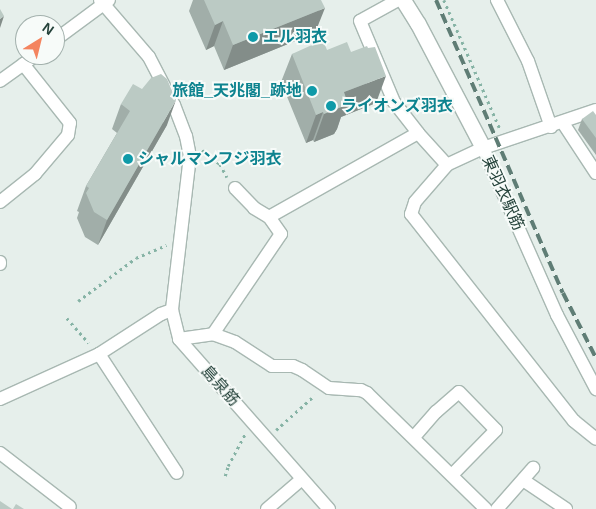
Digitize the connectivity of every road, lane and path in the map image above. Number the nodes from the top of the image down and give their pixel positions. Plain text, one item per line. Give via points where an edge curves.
1 (398, 0) edge
2 (403, 0) edge
3 (444, 0) edge
4 (497, 0) edge
5 (104, 1) edge
6 (65, 32) edge
7 (22, 65) edge
8 (24, 65) edge
9 (0, 81) edge
10 (596, 110) edge
11 (557, 125) junction
12 (418, 133) junction
13 (188, 142) junction
14 (506, 142) junction
15 (483, 148) junction
16 (447, 165) junction
17 (596, 173) edge
18 (235, 188) joint
19 (0, 202) edge
20 (268, 217) junction
21 (180, 238) junction
22 (78, 301) dead end
23 (172, 310) junction
24 (67, 318) dead end
25 (213, 334) junction
26 (179, 339) junction
27 (99, 354) junction
28 (326, 386) junction
29 (596, 389) edge
30 (0, 399) edge
31 (252, 422) junction
32 (414, 437) junction
33 (267, 439) junction
34 (596, 439) edge
35 (0, 453) edge
36 (533, 468) dead end
37 (176, 473) dead end
38 (452, 475) junction
39 (225, 476) dead end
40 (302, 479) junction
41 (523, 480) junction
42 (70, 507) dead end
43 (268, 509) edge
44 (329, 509) edge
45 (486, 509) edge
46 (497, 509) edge
47 (566, 509) edge

1 - 12 street via 360,20 394,102
2 - 15 street, 東羽衣駅筋
3 - 14 path
4 - 11 street
5 - 6 street
5 - 13 street, 島泉筋 via 150,57
7 - 9 street
8 - 19 street via 70,123 68,135 35,174
10 - 11 street
11 - 14 street
11 - 17 street
12 - 16 street
12 - 20 street
13 - 18 path via 220,164
13 - 21 street, 島泉筋 via 190,156
14 - 15 street
15 - 16 street
15 - 29 street, 東羽衣駅筋 via 557,315
16 - 34 street via 415,202 411,214 574,421
18 - 20 street
20 - 25 street via 281,234
21 - 22 path via 136,258
21 - 23 street, 島泉筋
23 - 26 street, 島泉筋
23 - 27 street
24 - 27 path
25 - 26 street
25 - 28 street via 236,342 272,366 298,368
26 - 31 street, 島泉筋
27 - 30 street
27 - 37 street
28 - 32 street via 367,393
28 - 33 path
31 - 33 street, 島泉筋
31 - 39 path
32 - 38 street
32 - 38 street via 459,392 496,430
33 - 40 street, 島泉筋
35 - 42 street
36 - 41 street
38 - 45 street
40 - 43 street
40 - 44 street, 島泉筋
41 - 46 street
41 - 47 street

